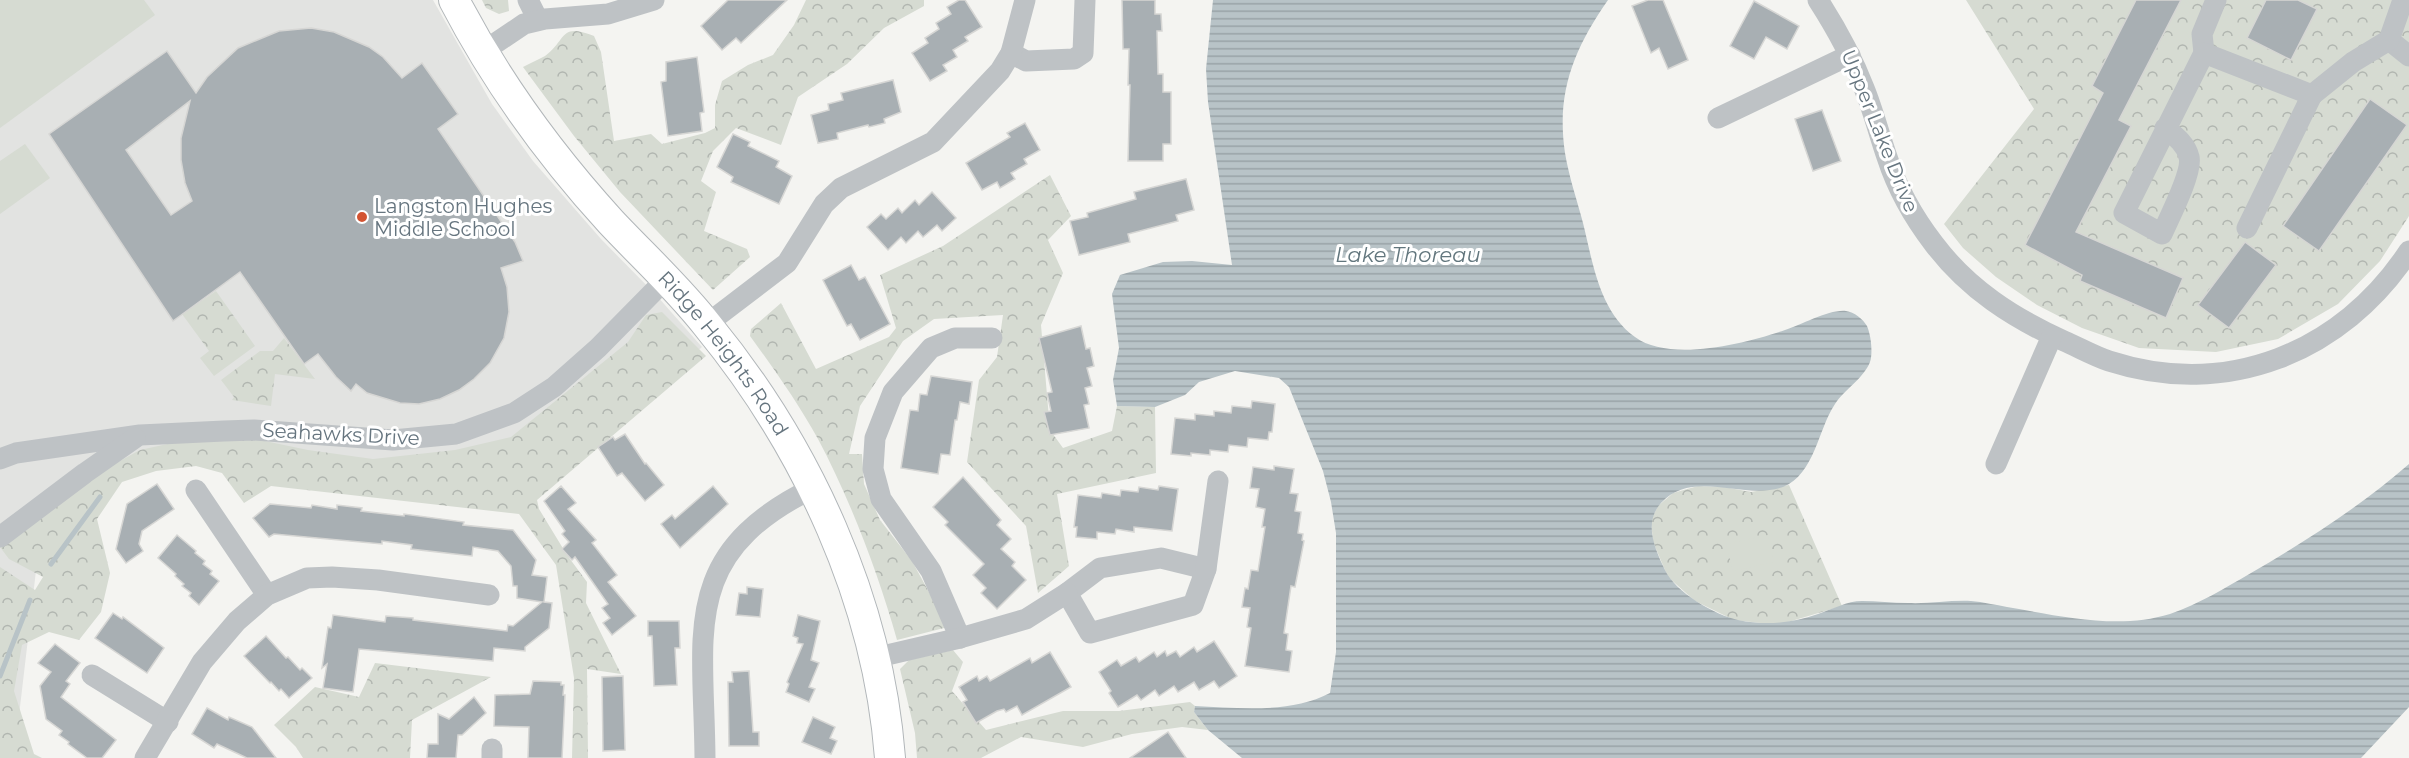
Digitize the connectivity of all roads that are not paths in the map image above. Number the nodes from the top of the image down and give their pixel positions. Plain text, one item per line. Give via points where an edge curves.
1 (454, 0) edge
2 (528, 0) edge
3 (654, 0) edge
4 (1025, 0) edge
5 (1085, 0) edge
6 (1818, 0) edge
7 (2216, 0) edge
8 (2403, 0) edge
9 (538, 20) junction
10 (2389, 40) junction
11 (484, 51) junction
12 (1011, 53) junction
13 (2204, 53) junction
14 (1850, 55) junction
15 (2409, 56) edge
16 (2312, 95) junction
17 (1718, 118) dead end
18 (2165, 128) dead end
19 (2247, 228) dead end
20 (2409, 251) edge
21 (666, 279) junction
22 (707, 324) junction
23 (2052, 336) junction
24 (992, 338) dead end
25 (140, 435) junction
26 (0, 459) edge
27 (1996, 464) dead end
28 (1218, 481) dead end
29 (813, 488) junction
30 (196, 490) dead end
31 (0, 537) edge
32 (1206, 569) junction
33 (1067, 593) junction
34 (489, 595) dead end
35 (267, 596) junction
36 (960, 638) junction
37 (874, 658) junction
38 (92, 675) dead end
39 (168, 722) junction
40 (145, 758) edge
41 (705, 758) edge
42 (890, 758) edge

1 - 11 street, Ridge Heights Road
2 - 9 street
3 - 9 street via 608,14
4 - 12 street
5 - 12 street via 1083,53 1074,58 1026,61
6 - 14 street, Upper Lake Drive
7 - 13 street via 2202,34
8 - 10 street
9 - 11 street via 524,24
10 - 15 street
10 - 16 street via 2353,62
11 - 21 street, Ridge Heights Road via 519,108 568,172
12 - 22 street via 1000,71 933,142 842,188 824,204 787,263
13 - 16 street
13 - 18 street
14 - 17 street
14 - 23 street, Upper Lake Drive via 1898,185 1914,217 1959,273 1986,297 2017,319
16 - 19 street
20 - 23 street, Upper Lake Drive via 2374,298 2347,321 2320,340 2254,366 2208,374 2175,374 2108,361
21 - 22 street, Ridge Heights Road
21 - 25 street, Seahawks Drive via 554,387 514,413 456,434 393,440 254,430
22 - 29 street, Ridge Heights Road via 748,377
23 - 27 street
24 - 36 street via 955,338 931,348 893,392 875,438 873,469 880,499 931,572
25 - 26 street, Seahawks Drive via 16,453
25 - 31 street
28 - 32 street
29 - 37 street, Ridge Heights Road via 849,574
29 - 41 street via 771,511 749,530 717,571 704,621
30 - 35 street
32 - 33 street via 1161,558 1100,568
32 - 33 street via 1193,605 1090,633
33 - 36 street via 1026,619
34 - 35 street via 332,577 307,578
35 - 39 street via 237,621 202,662
36 - 37 street
37 - 42 street, Ridge Heights Road
38 - 39 street
39 - 40 street

